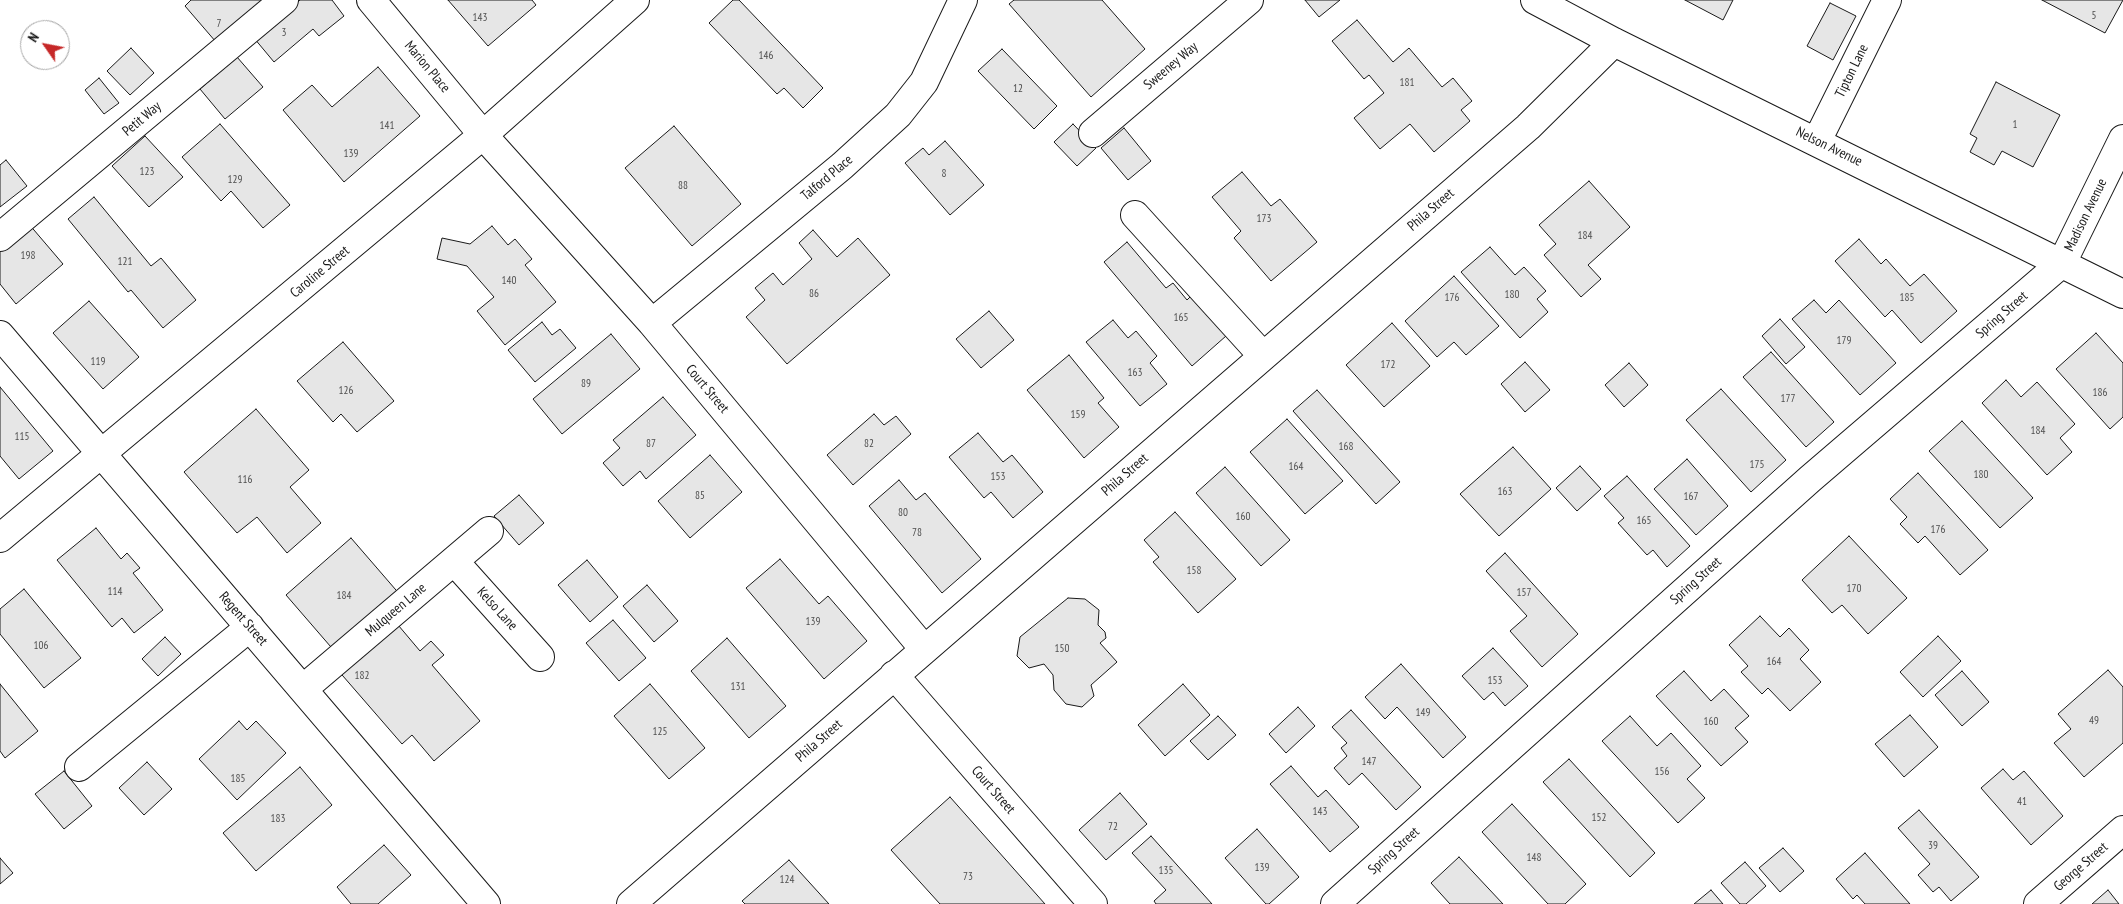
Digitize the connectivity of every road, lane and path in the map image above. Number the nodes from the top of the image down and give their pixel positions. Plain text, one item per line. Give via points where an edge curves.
1 (284, 0) edge
2 (371, 0) edge
3 (635, 0) edge
4 (963, 0) edge
5 (1249, 0) edge
6 (1536, 0) edge
7 (1887, 0) edge
8 (1565, 7) edge
9 (1614, 42) junction
10 (1093, 133) dead end
11 (483, 135) junction
12 (2123, 140) edge
13 (1817, 141) junction
14 (1135, 215) dead end
15 (0, 237) edge
16 (2062, 263) junction
17 (2123, 294) edge
18 (652, 323) junction
19 (0, 335) edge
20 (1263, 356) junction
21 (102, 455) junction
22 (489, 531) dead end
23 (0, 538) edge
24 (454, 561) junction
25 (250, 628) junction
26 (924, 649) junction
27 (540, 657) dead end
28 (894, 675) junction
29 (303, 689) junction
30 (79, 767) dead end
31 (2123, 830) edge
32 (486, 904) edge
33 (631, 904) edge
34 (1093, 904) edge
35 (1335, 904) edge
36 (2038, 904) edge

1 - 15 street, Petit Way
2 - 11 street, Marion Place
3 - 11 street, Caroline Street
4 - 18 street, Talford Place via 924,82 898,115 842,166
5 - 10 street, Sweeney Way
6 - 8 street, Nelson Avenue
7 - 13 street, Tipton Lane
8 - 9 street, Nelson Avenue
9 - 13 street, Nelson Avenue
9 - 20 street, Phila Street via 1528,126
11 - 18 street, Court Street
11 - 21 street, Caroline Street
12 - 16 street, Madison Avenue
13 - 16 street, Nelson Avenue
14 - 20 street
16 - 17 street, Nelson Avenue
16 - 35 street, Spring Street via 1810,479
18 - 26 street, Court Street
19 - 21 street, Regent Street
20 - 26 street, Phila Street
21 - 23 street, Caroline Street
21 - 25 street, Regent Street
22 - 24 street, Mulqueen Lane
24 - 27 street, Kelso Lane
24 - 29 street, Mulqueen Lane
25 - 29 street, Regent Street
25 - 30 street
26 - 28 street, Phila Street
28 - 33 street, Phila Street
28 - 34 street, Court Street
29 - 32 street, Regent Street
31 - 36 street, George Street

